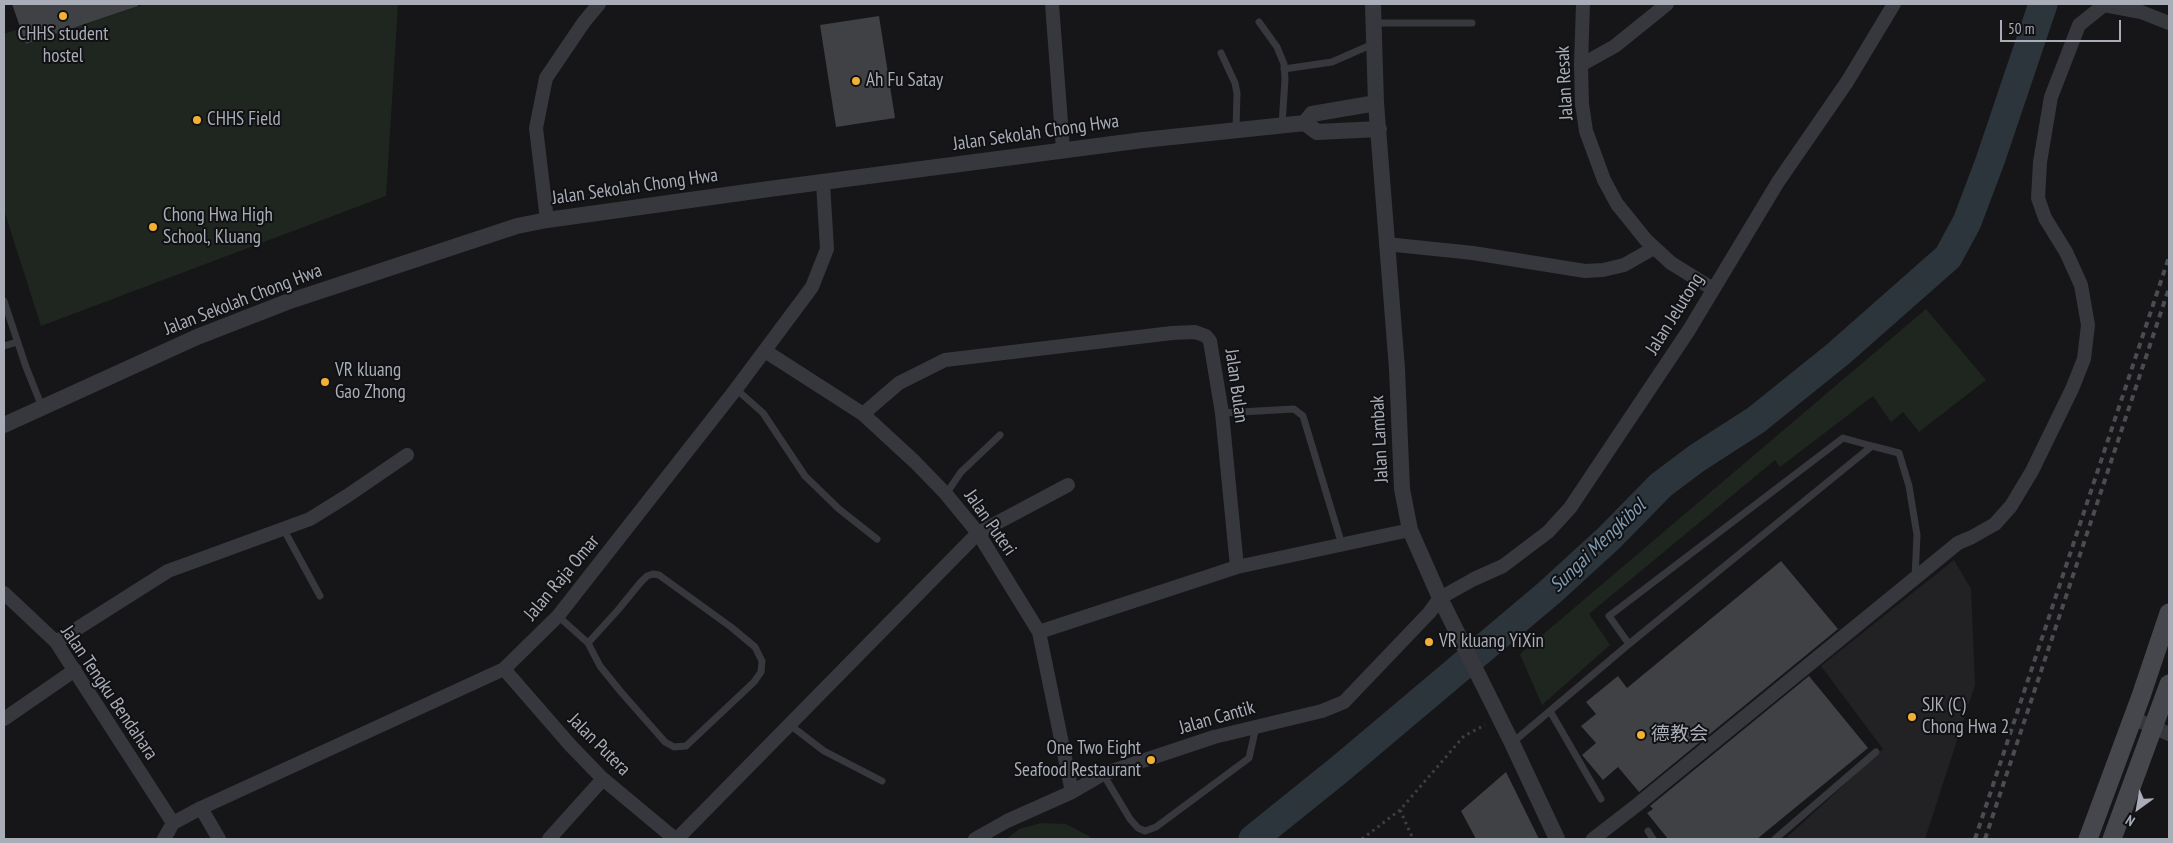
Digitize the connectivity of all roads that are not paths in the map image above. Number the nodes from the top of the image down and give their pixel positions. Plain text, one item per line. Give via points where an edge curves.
1 (599, 4) edge
2 (1052, 4) edge
3 (1374, 4) edge
4 (1583, 4) edge
5 (1668, 4) edge
6 (1894, 4) edge
7 (1259, 22) dead end
8 (1374, 23) junction
9 (1472, 23) dead end
10 (2169, 23) edge
11 (1374, 44) junction
12 (1221, 53) dead end
13 (1580, 65) junction
14 (1284, 69) junction
15 (1376, 103) junction
16 (1305, 123) junction
17 (1282, 126) junction
18 (1379, 129) junction
19 (1236, 130) junction
20 (1063, 149) junction
21 (823, 183) junction
22 (547, 220) junction
23 (1386, 244) junction
24 (1654, 248) junction
25 (1713, 289) junction
26 (4, 301) edge
27 (17, 342) junction
28 (4, 346) edge
29 (765, 351) junction
30 (736, 389) junction
31 (42, 407) junction
32 (1222, 413) junction
33 (863, 414) junction
34 (4, 425) edge
35 (1000, 435) dead end
36 (1872, 446) junction
37 (407, 455) dead end
38 (1068, 485) dead end
39 (946, 494) junction
40 (284, 530) junction
41 (1410, 530) junction
42 (978, 534) junction
43 (877, 539) dead end
44 (1342, 545) junction
45 (1237, 567) junction
46 (1915, 579) junction
47 (4, 593) edge
48 (320, 596) dead end
49 (1440, 598) junction
50 (2169, 613) edge
51 (558, 616) junction
52 (1039, 632) junction
53 (56, 642) junction
54 (588, 643) junction
55 (1629, 644) junction
56 (504, 669) junction
57 (75, 670) junction
58 (2169, 684) edge
59 (2141, 696) junction
60 (2166, 705) edge
61 (1550, 711) junction
62 (2133, 718) junction
63 (4, 719) edge
64 (790, 725) junction
65 (1256, 726) junction
66 (2162, 730) edge
67 (1512, 743) junction
68 (1876, 752) dead end
69 (1103, 774) junction
70 (603, 779) junction
71 (882, 781) dead end
72 (1072, 792) junction
73 (1601, 799) dead end
74 (201, 808) junction
75 (173, 822) junction
76 (1648, 831) dead end
77 (164, 839) edge
78 (219, 839) edge
79 (548, 839) edge
80 (676, 839) edge
81 (975, 839) edge
82 (1556, 839) edge
83 (1592, 839) edge
84 (1653, 839) edge
85 (1775, 839) edge
86 (2088, 839) edge
87 (2112, 839) edge

1 - 22 street via 546,78 536,128
2 - 20 street
3 - 8 street, Jalan Lambak
4 - 13 street, Jalan Resak
5 - 13 street via 1616,46
6 - 25 street, Jalan Jelutong
7 - 14 lane via 1277,47
8 - 9 lane
8 - 11 street, Jalan Lambak
10 - 46 street via 2141,12 2104,5 2079,25 2051,97 2040,162 2038,198 2045,218 2081,285 2088,325 2084,359 2060,416 2010,506 1994,524 1958,542
11 - 14 lane via 1332,62
11 - 15 street, Jalan Lambak
12 - 19 lane via 1237,93
13 - 24 street, Jalan Resak via 1586,131 1594,158 1617,204
14 - 17 lane
15 - 16 street, Jalan Sekolah Chong Hwa via 1312,114
15 - 18 street, Jalan Lambak
16 - 17 street, Jalan Sekolah Chong Hwa
16 - 18 street, Jalan Sekolah Chong Hwa via 1317,132
17 - 19 street, Jalan Sekolah Chong Hwa
18 - 23 street, Jalan Lambak
19 - 20 street, Jalan Sekolah Chong Hwa
20 - 21 street, Jalan Sekolah Chong Hwa
21 - 22 street, Jalan Sekolah Chong Hwa
21 - 29 street, Jalan Raja Omar via 827,250 812,286
22 - 31 street, Jalan Sekolah Chong Hwa via 517,226 287,302 198,337
23 - 24 street via 1473,253 1585,272 1624,265
23 - 41 street, Jalan Lambak via 1397,369 1402,489
24 - 25 street, Jalan Resak via 1670,263
25 - 49 street, Jalan Jelutong via 1570,508 1548,532 1503,566
26 - 27 lane
27 - 28 lane
27 - 31 lane
29 - 30 street, Jalan Raja Omar
29 - 33 street, Jalan Puteri
30 - 43 lane via 763,413 805,476
30 - 51 street, Jalan Raja Omar
31 - 34 street, Jalan Sekolah Chong Hwa
32 - 33 street, Jalan Bulan via 1210,341 1196,332 945,360 900,383
32 - 44 lane via 1294,409 1303,416
32 - 45 street, Jalan Bulan
33 - 39 street, Jalan Puteri
35 - 39 lane via 961,472
36 - 46 lane via 1898,453 1909,486 1917,535
36 - 55 lane
36 - 55 lane via 1843,438 1609,616
37 - 40 street via 340,501
38 - 42 street
39 - 42 street, Jalan Puteri
40 - 48 lane
40 - 53 street via 168,571
41 - 44 street
41 - 49 street, Jalan Lambak
42 - 52 street, Jalan Puteri
42 - 64 street
44 - 45 street
45 - 52 street
46 - 83 street
47 - 53 street, Jalan Tengku Bendahara
49 - 65 street, Jalan Cantik via 1344,702 1322,711
49 - 67 street, Jalan Lambak
50 - 59 main road
51 - 54 lane
51 - 56 street, Jalan Raja Omar
52 - 72 street, Jalan Puteri
53 - 57 street, Jalan Tengku Bendahara
54 - 54 lane via 600,666 621,692 665,742 674,747 686,746 761,672 762,661 756,647 654,574 640,583
55 - 61 lane
56 - 70 street, Jalan Putera
56 - 74 street, Jalan Raja Omar
57 - 63 street
57 - 75 street, Jalan Tengku Bendahara
58 - 60 main road
59 - 60 street
59 - 62 main road
60 - 66 main road
61 - 67 lane
61 - 73 lane
62 - 66 street
62 - 86 main road
64 - 71 lane via 824,751
64 - 80 street
65 - 69 street, Jalan Cantik
65 - 69 lane via 1249,758 1156,827 1146,831 1130,819
66 - 87 main road
67 - 82 street, Jalan Lambak
68 - 85 lane
69 - 72 street, Jalan Cantik
70 - 79 street
70 - 80 street, Jalan Putera
72 - 81 street, Jalan Cantik
74 - 75 street, Jalan Raja Omar
74 - 78 street
75 - 77 street
76 - 84 lane

